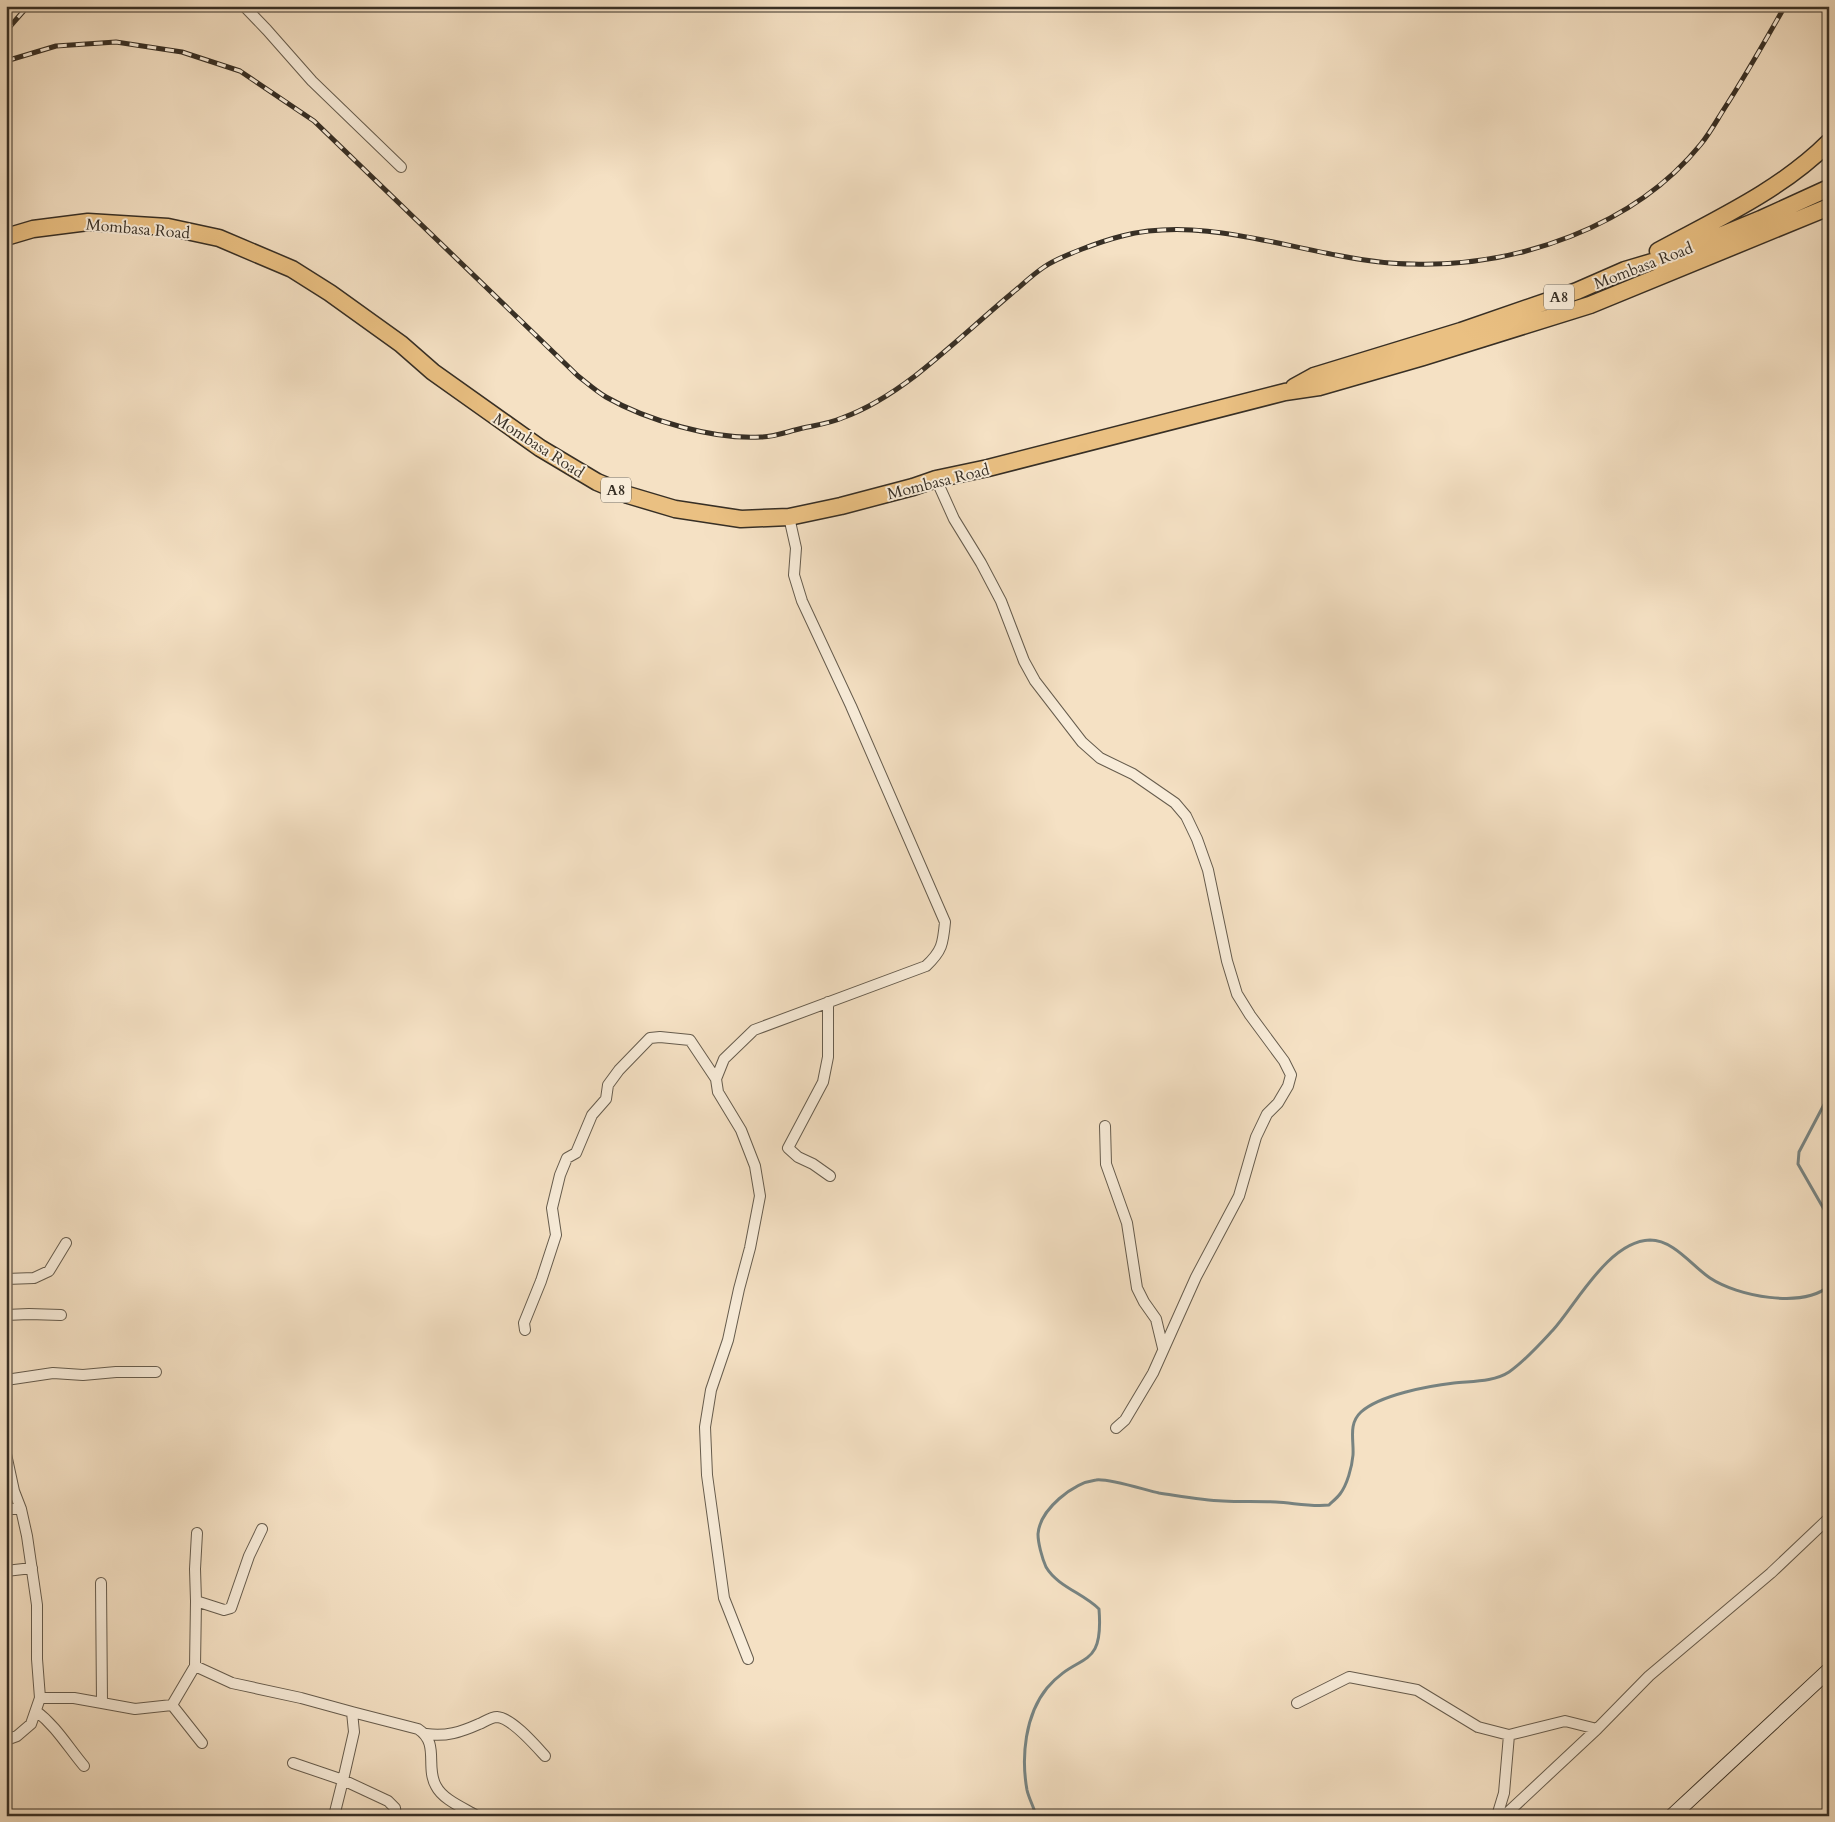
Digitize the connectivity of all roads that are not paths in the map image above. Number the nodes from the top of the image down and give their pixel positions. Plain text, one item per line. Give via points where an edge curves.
1 (244, 6) edge
2 (1829, 142) edge
3 (401, 167) dead end
4 (1829, 188) edge
5 (1829, 207) edge
6 (6, 237) edge
7 (1625, 270) junction
8 (1285, 392) junction
9 (936, 479) junction
10 (789, 517) junction
11 (828, 1002) junction
12 (716, 1079) junction
13 (1105, 1126) dead end
14 (830, 1176) dead end
15 (66, 1243) dead end
16 (6, 1279) edge
17 (6, 1315) edge
18 (61, 1315) dead end
19 (525, 1330) dead end
20 (1163, 1348) junction
21 (156, 1372) dead end
22 (6, 1380) edge
23 (1116, 1428) dead end
24 (6, 1454) edge
25 (6, 1509) edge
26 (21, 1509) junction
27 (1829, 1518) edge
28 (262, 1529) dead end
29 (197, 1533) dead end
30 (32, 1568) junction
31 (6, 1571) edge
32 (101, 1583) dead end
33 (196, 1601) junction
34 (748, 1660) dead end
35 (195, 1666) junction
36 (1829, 1670) edge
37 (40, 1698) junction
38 (102, 1703) junction
39 (1297, 1703) dead end
40 (172, 1705) junction
41 (36, 1711) junction
42 (352, 1712) junction
43 (1597, 1729) junction
44 (426, 1734) junction
45 (1509, 1736) junction
46 (6, 1740) edge
47 (202, 1744) dead end
48 (545, 1756) dead end
49 (293, 1763) dead end
50 (84, 1766) dead end
51 (343, 1780) junction
52 (334, 1816) edge
53 (396, 1816) edge
54 (477, 1816) edge
55 (1497, 1816) edge
56 (1504, 1816) edge
57 (1672, 1816) edge

1 - 3 street via 312,81
2 - 7 highway via 1757,197
4 - 7 highway, Mombasa Road / A8 via 1669,257
5 - 8 highway, Mombasa Road / A8 via 1590,305 1319,387
6 - 10 highway, Mombasa Road / A8 via 60,224 88,222 168,227 219,238 292,269 330,293 532,443 597,482 675,509 741,519
7 - 8 highway, Mombasa Road / A8 via 1577,291 1461,331 1314,376
8 - 9 highway, Mombasa Road / A8
9 - 10 highway, Mombasa Road / A8
9 - 20 street via 954,520 1001,600 1024,661 1036,681 1082,742 1100,758 1132,774 1175,803 1186,816 1208,870 1237,994 1291,1075 1288,1086 1267,1114 1256,1137 1239,1196
10 - 11 street via 796,548 794,575 802,601 945,922 938,955 926,966
11 - 12 street via 754,1030 724,1059
11 - 14 street via 828,1049 823,1082 788,1148
12 - 19 street via 690,1040 675,1038 650,1038 619,1070 608,1086 606,1099 592,1115 576,1153 567,1158 560,1175 552,1208 556,1234 524,1323
12 - 34 street via 718,1092 740,1130 755,1166 760,1196 728,1340 711,1390 705,1427 708,1483 724,1598
13 - 20 street via 1106,1164 1127,1223 1137,1288 1156,1319
15 - 16 street via 49,1271 34,1278
17 - 18 street
20 - 23 street via 1153,1373 1125,1420
21 - 22 street via 53,1373
24 - 26 street
25 - 26 street
26 - 30 street
27 - 43 street via 1771,1573 1649,1676
28 - 33 street via 230,1608 224,1610
29 - 33 street
30 - 31 street
30 - 37 street via 38,1605
32 - 38 street
33 - 35 street
35 - 40 street
35 - 42 street via 232,1683
36 - 57 main road
37 - 38 street via 81,1698
37 - 41 street
38 - 40 street via 135,1710
39 - 45 street via 1349,1677 1417,1690 1478,1727
40 - 47 street
41 - 46 street via 26,1730
41 - 50 street via 56,1729
42 - 44 street via 418,1729
42 - 51 street via 354,1732
43 - 45 street via 1565,1721
43 - 56 street
44 - 48 street via 457,1734 496,1717 514,1726
44 - 54 street via 436,1786 443,1795
45 - 55 street via 1504,1793
49 - 51 street
51 - 52 street
51 - 53 street via 388,1801 395,1808

